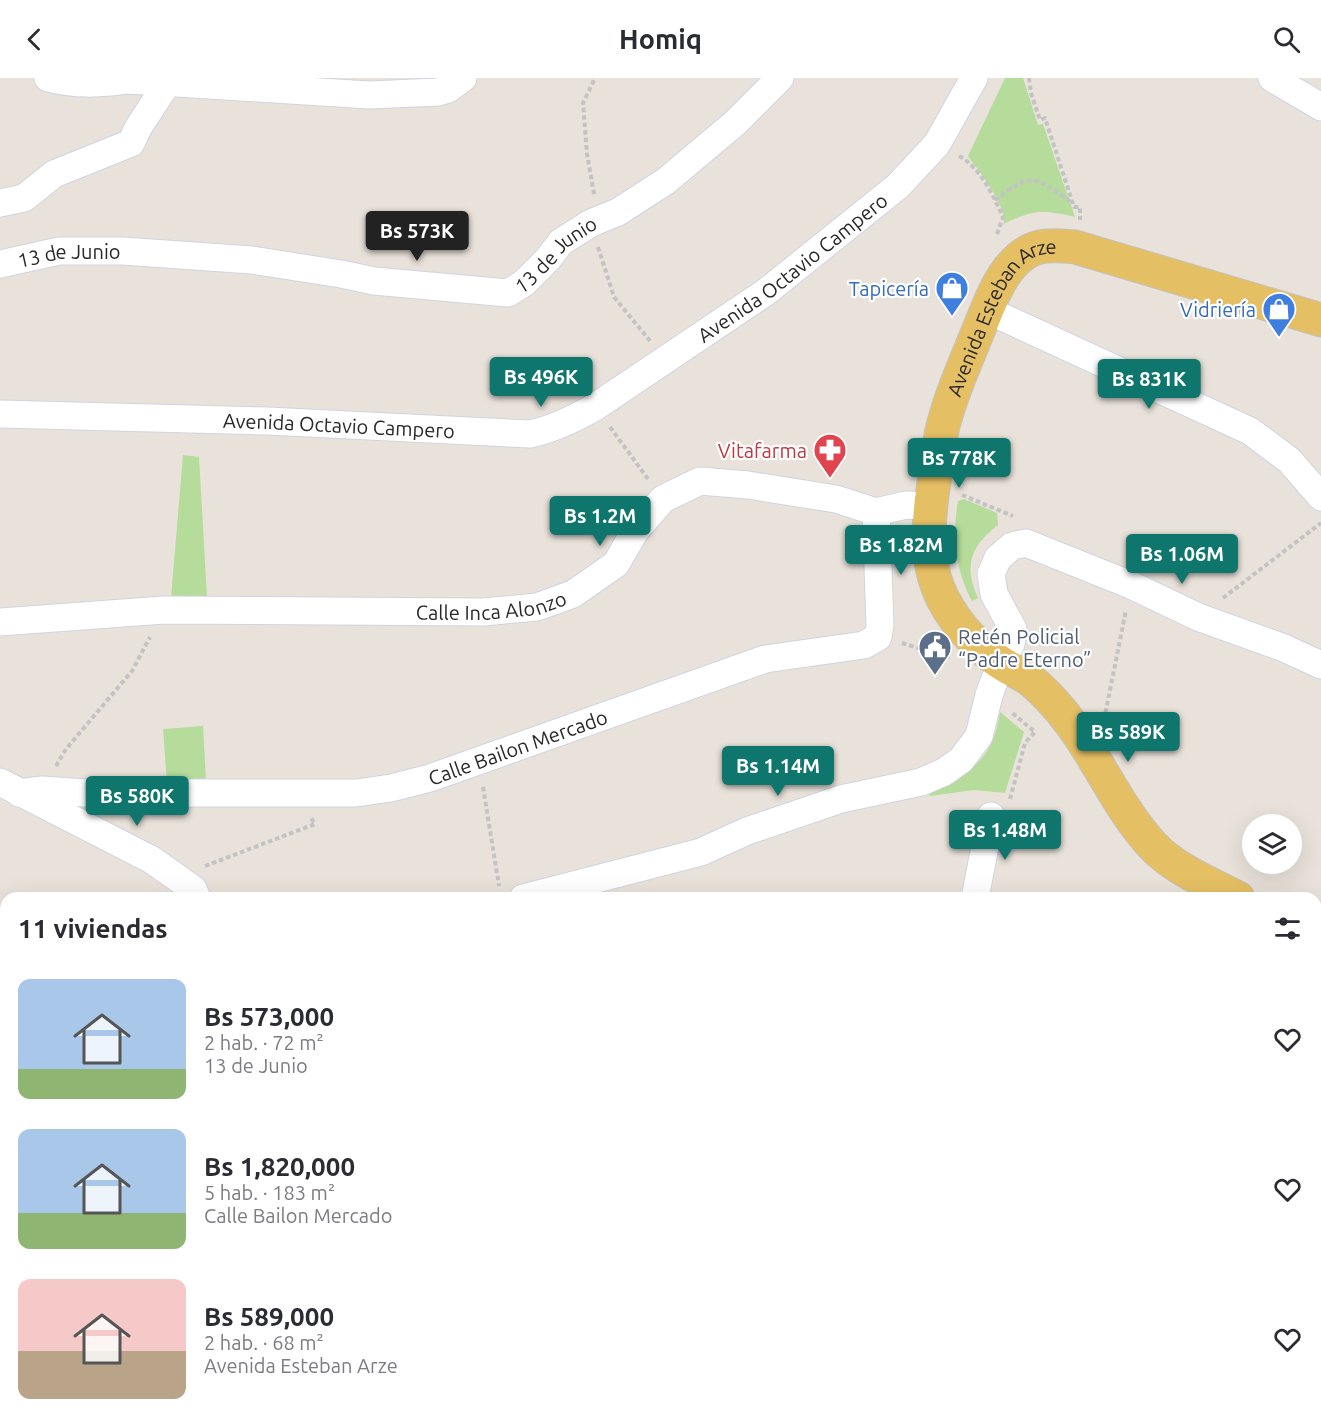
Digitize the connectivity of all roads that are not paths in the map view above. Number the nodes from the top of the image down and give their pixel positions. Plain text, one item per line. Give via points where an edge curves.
1 (48, 78) edge
2 (464, 78) edge
3 (780, 78) edge
4 (974, 78) edge
5 (1272, 78) edge
6 (168, 82) junction
7 (1321, 107) edge
8 (0, 203) edge
9 (0, 264) edge
10 (987, 310) junction
11 (1321, 320) edge
12 (0, 414) edge
13 (1321, 497) edge
14 (931, 506) junction
15 (876, 512) junction
16 (0, 622) edge
17 (1001, 663) junction
18 (1321, 665) edge
19 (20, 788) edge
20 (1000, 810) road end
21 (194, 892) edge
22 (516, 892) edge
23 (977, 892) edge
24 (1227, 892) edge

1 - 6 street via 101,84 128,80
2 - 6 street via 438,92 369,95
3 - 9 street, 13 de Junio via 735,123 666,181 561,242 524,283 508,292 374,281 252,260 123,252 60,251
4 - 12 street, Avenida Octavio Campero via 937,144 898,186 766,292 567,423 530,434 268,421
5 - 7 street
6 - 8 street via 131,143 54,174 24,198
10 - 11 main road, Avenida Esteban Arze via 1018,258 1046,245 1075,247
10 - 13 street via 1250,431 1289,460
10 - 14 main road, Avenida Esteban Arze via 941,433
14 - 15 street via 906,505
14 - 17 main road, Avenida Esteban Arze via 931,568 939,590 969,638
15 - 16 street, Calle Inca Alonzo via 836,499 700,482 663,499 635,531 616,564 573,594 537,607 484,612 164,610
15 - 19 street, Calle Bailon Mercado via 880,625 878,637 864,645 765,659 430,778 391,788 356,793 128,796
17 - 18 street via 1011,644 1013,629 994,594 992,574 998,558 1012,546 1026,543
17 - 22 street via 980,736 961,760 944,772 921,782 841,799 747,831 701,852
17 - 24 main road, Avenida Esteban Arze via 1028,678 1055,704 1154,846 1178,866
19 - 21 street via 152,860
20 - 23 street

